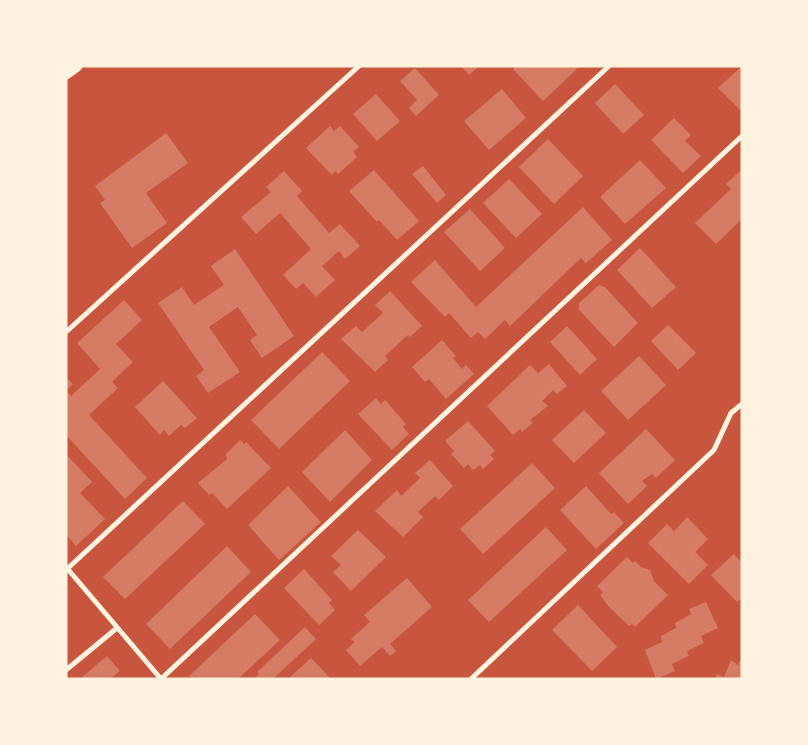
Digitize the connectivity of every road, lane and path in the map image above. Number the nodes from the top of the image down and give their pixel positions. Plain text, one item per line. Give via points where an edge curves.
1 (77, 66) edge
2 (359, 66) edge
3 (609, 66) edge
4 (66, 74) edge
5 (742, 136) edge
6 (66, 332) edge
7 (742, 404) edge
8 (67, 568) edge
9 (117, 628) junction
10 (66, 670) edge
11 (161, 679) edge
12 (471, 679) edge

1 - 4 highway
2 - 6 street
3 - 8 street
5 - 11 street
7 - 12 street via 731,414 714,450
8 - 9 street
9 - 10 street
9 - 11 street

